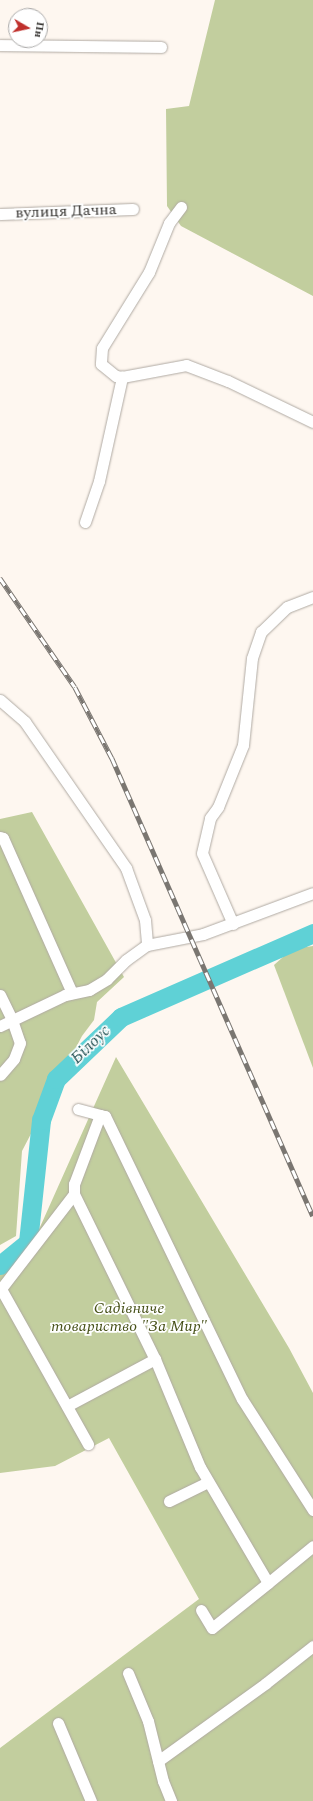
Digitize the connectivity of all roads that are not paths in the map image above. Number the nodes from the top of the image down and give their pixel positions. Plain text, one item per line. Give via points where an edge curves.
1 (0, 45) edge
2 (161, 47) dead end
3 (181, 207) dead end
4 (133, 209) dead end
5 (0, 214) edge
6 (122, 377) junction
7 (313, 422) edge
8 (86, 522) dead end
9 (313, 596) edge
10 (0, 700) edge
11 (0, 837) edge
12 (313, 893) edge
13 (233, 924) junction
14 (147, 945) junction
15 (72, 993) junction
16 (0, 995) edge
17 (12, 1020) junction
18 (0, 1026) edge
19 (0, 1074) edge
20 (78, 1109) dead end
21 (100, 1115) junction
22 (74, 1194) junction
23 (0, 1289) edge
24 (155, 1359) junction
25 (66, 1406) junction
26 (88, 1444) dead end
27 (208, 1482) junction
28 (169, 1501) dead end
29 (313, 1510) edge
30 (313, 1546) edge
31 (268, 1583) junction
32 (201, 1610) dead end
33 (313, 1646) edge
34 (128, 1673) dead end
35 (58, 1723) dead end
36 (158, 1761) junction
37 (91, 1801) edge
38 (171, 1801) edge

1 - 2 street
3 - 6 street via 169,223 149,272 102,348 101,364 116,376
4 - 5 street, вулиця Дачна
6 - 7 street via 186,365 228,381
6 - 8 street via 99,480
9 - 13 street via 287,607 261,632 252,658 243,745 218,807 210,818 202,854
10 - 14 street via 25,722 126,868 145,920
11 - 15 street via 3,838
12 - 13 street
13 - 14 street via 203,934
14 - 15 street via 126,960 108,979 88,990
15 - 17 street
16 - 17 street
17 - 18 street
17 - 19 street via 20,1043 14,1059
20 - 21 street
21 - 22 street via 74,1184
21 - 29 street via 105,1116 242,1399
22 - 23 street
22 - 24 street
23 - 25 street
24 - 25 street
24 - 27 street
25 - 26 street
27 - 28 street
27 - 31 street
30 - 31 street
31 - 32 street via 212,1628
33 - 36 street
34 - 36 street via 148,1721
35 - 37 street
36 - 38 street

